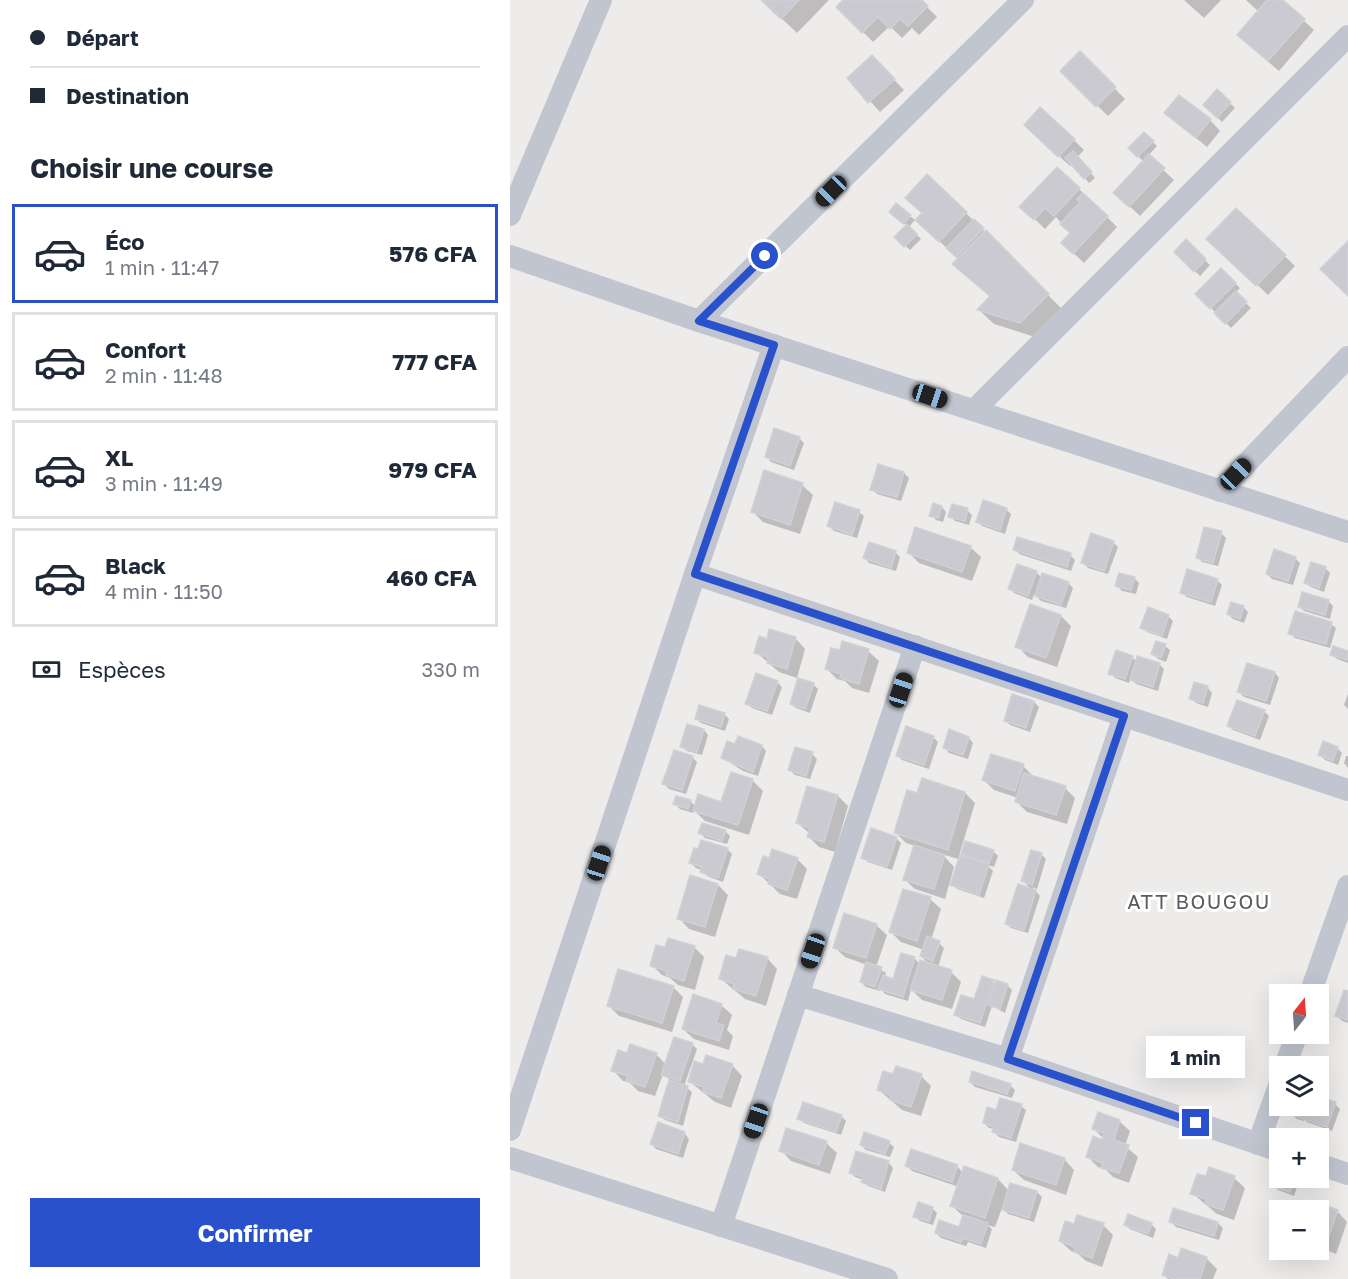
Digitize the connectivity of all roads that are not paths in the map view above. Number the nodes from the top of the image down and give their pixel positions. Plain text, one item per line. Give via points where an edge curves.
1 (601, 0) edge
2 (1023, 0) edge
3 (1348, 36) edge
4 (510, 215) edge
5 (510, 256) edge
6 (699, 321) junction
7 (774, 345) junction
8 (1348, 357) edge
9 (975, 410) junction
10 (1220, 490) junction
11 (1348, 532) edge
12 (695, 574) junction
13 (915, 646) junction
14 (1124, 716) junction
15 (1348, 790) edge
16 (1348, 886) edge
17 (1314, 984) edge
18 (798, 995) junction
19 (1008, 1059) junction
20 (510, 1130) edge
21 (1269, 1148) edge
22 (510, 1158) edge
23 (1329, 1168) edge
24 (1348, 1174) edge
25 (721, 1226) junction
26 (887, 1279) edge

1 - 4 street
2 - 6 street
3 - 9 street
5 - 6 street
6 - 7 street
7 - 9 street
7 - 12 street
8 - 10 street
9 - 10 street
10 - 11 street
12 - 13 street
12 - 20 street
13 - 14 street
13 - 18 street
14 - 15 street
14 - 19 street
16 - 17 street
18 - 19 street
18 - 25 street
19 - 21 street
22 - 25 street
23 - 24 street
25 - 26 street

